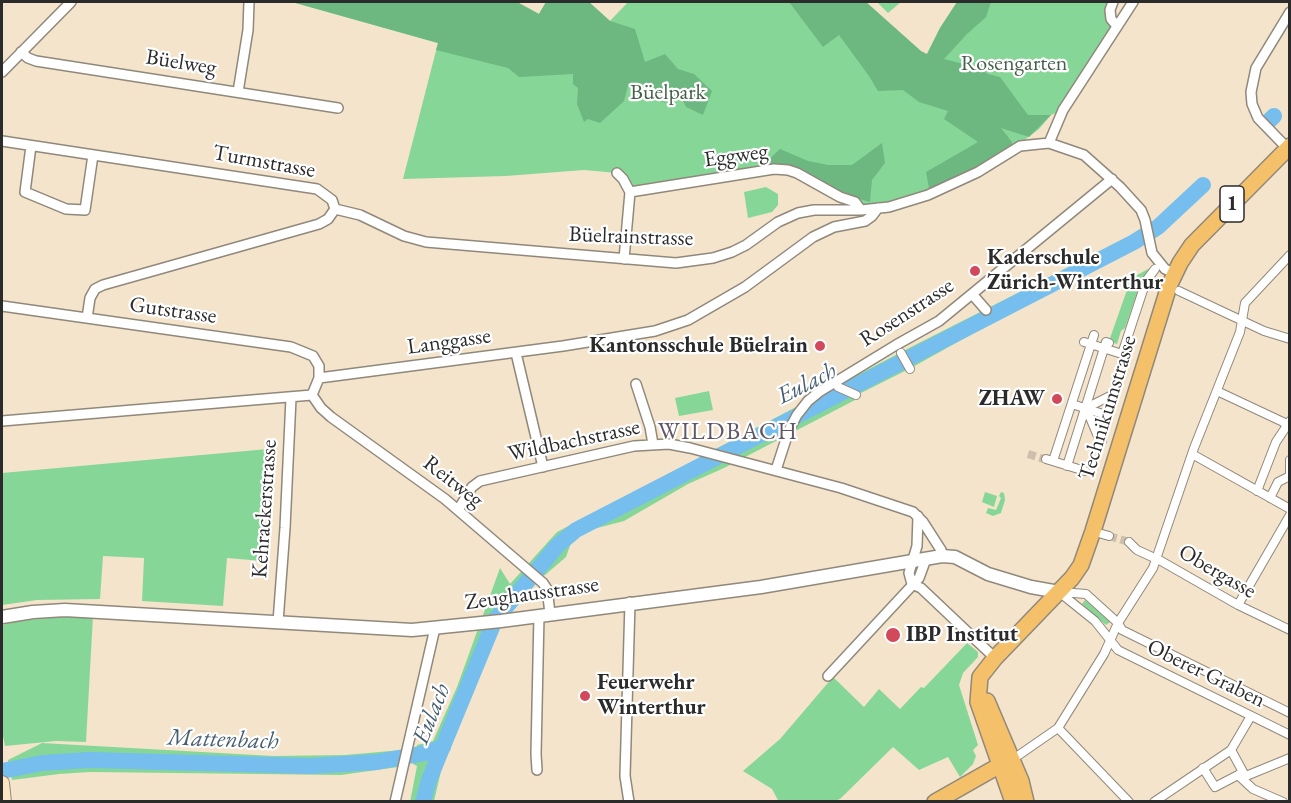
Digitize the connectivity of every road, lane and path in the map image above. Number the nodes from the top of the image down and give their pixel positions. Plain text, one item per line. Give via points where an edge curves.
1 (70, 2) edge
2 (249, 2) edge
3 (1113, 2) edge
4 (1133, 2) edge
5 (1290, 12) edge
6 (1117, 26) junction
7 (21, 52) junction
8 (2, 72) edge
9 (238, 92) junction
10 (338, 108) dead end
11 (2, 141) edge
12 (1049, 143) junction
13 (32, 146) junction
14 (1289, 148) edge
15 (93, 155) junction
16 (617, 173) dead end
17 (1112, 180) junction
18 (630, 192) junction
19 (878, 208) junction
20 (335, 209) junction
21 (861, 210) junction
22 (1290, 255) edge
23 (624, 259) junction
24 (1155, 269) dead end
25 (1174, 273) junction
26 (1179, 291) dead end
27 (972, 294) junction
28 (2, 306) edge
29 (986, 310) dead end
30 (87, 318) junction
31 (1241, 319) junction
32 (1094, 335) dead end
33 (1290, 339) edge
34 (1087, 343) junction
35 (1107, 346) junction
36 (901, 352) dead end
37 (516, 353) junction
38 (910, 369) dead end
39 (320, 378) junction
40 (636, 384) dead end
41 (838, 387) dead end
42 (1217, 391) junction
43 (312, 395) junction
44 (856, 395) dead end
45 (1112, 395) dead end
46 (291, 398) junction
47 (1072, 404) junction
48 (1086, 408) junction
49 (1109, 416) dead end
50 (2, 421) edge
51 (1288, 425) edge
52 (1102, 441) dead end
53 (652, 444) junction
54 (1192, 454) junction
55 (1290, 460) edge
56 (1067, 466) junction
57 (543, 467) junction
58 (776, 470) junction
59 (1088, 472) dead end
60 (1263, 475) junction
61 (1278, 482) junction
62 (1257, 491) junction
63 (1270, 498) junction
64 (1290, 508) edge
65 (458, 510) junction
66 (1290, 515) edge
67 (918, 516) junction
68 (936, 542) junction
69 (1129, 542) tunnel mouth
70 (917, 546) junction
71 (942, 556) junction
72 (1155, 558) junction
73 (926, 559) junction
74 (913, 562) junction
75 (912, 584) junction
76 (1059, 592) junction
77 (630, 602) junction
78 (1238, 605) junction
79 (545, 614) junction
80 (2, 617) edge
81 (278, 622) junction
82 (1118, 623) junction
83 (435, 628) junction
84 (1290, 630) edge
85 (1112, 640) junction
86 (995, 658) junction
87 (828, 676) dead end
88 (1290, 713) edge
89 (1251, 716) junction
90 (1058, 728) junction
91 (1290, 735) edge
92 (1231, 750) junction
93 (1290, 758) edge
94 (1010, 759) junction
95 (1203, 768) junction
96 (537, 770) dead end
97 (1238, 774) junction
98 (2, 783) edge
99 (4, 801) edge
100 (395, 801) edge
101 (628, 801) edge
102 (936, 801) edge
103 (1013, 801) edge
104 (1026, 801) edge
105 (1130, 801) edge
106 (1154, 801) edge
107 (1283, 801) edge

1 - 7 street
2 - 9 street
3 - 6 street via 1111,19
4 - 6 street
5 - 14 street via 1256,68 1251,92 1258,118
6 - 12 street via 1063,110
7 - 8 street
7 - 9 street, Büelweg via 36,61
9 - 10 street, Büelweg
11 - 13 street, Turmstrasse
12 - 17 street via 1084,155
12 - 19 street, Büelrainstrasse via 1020,146 946,188
13 - 15 street, Turmstrasse
13 - 15 street via 25,192 66,208 85,210
14 - 25 main road, Technikumstrasse / 1 via 1192,244
15 - 20 street, Turmstrasse via 317,189 332,200
16 - 18 street
17 - 25 street via 1141,210 1152,253 1165,269
17 - 27 street, Rosenstrasse
18 - 21 street, Eggweg via 743,172 788,170 855,202
18 - 23 street
19 - 21 street, Büelrainstrasse
19 - 37 street, Langgasse via 865,221 834,227 813,237 745,287 688,320 655,331
20 - 23 street, Büelrainstrasse via 426,242
20 - 30 street, Turmstrasse via 319,224 103,285 90,298
21 - 23 street, Büelrainstrasse via 798,213 746,245 713,258 676,263
22 - 31 street via 1245,303
24 - 35 street via 1146,281 1122,354
25 - 76 main road, Technikumstrasse / 1 via 1085,555
26 - 31 street
27 - 29 street, Rosenstrasse
27 - 58 street, Rosenstrasse via 939,321 805,403 789,430
28 - 30 street, Gutstrasse
30 - 39 street, Gutstrasse via 291,347 313,356
31 - 33 street
31 - 42 street via 1240,332
32 - 34 street
34 - 35 street
34 - 47 street
35 - 48 street
36 - 38 street
37 - 39 street, Langgasse
37 - 57 street
39 - 43 street
40 - 53 street
41 - 44 street
42 - 51 street
42 - 54 street
43 - 46 street
43 - 65 street, Reitweg via 331,417
45 - 48 street
46 - 50 street
46 - 81 street, Kehrackerstrasse
47 - 48 street
47 - 56 street via 1049,460
48 - 49 street
48 - 52 street
48 - 56 street
51 - 60 street via 1276,442
53 - 57 street, Wildbachstrasse
53 - 58 street, Wildbachstrasse via 669,444
54 - 62 street
54 - 72 street
55 - 61 street via 1290,476
56 - 59 street
57 - 65 street, Wildbachstrasse via 480,481
58 - 67 street, Wildbachstrasse via 880,500
60 - 61 street
60 - 62 street
61 - 63 street
62 - 63 street
63 - 64 street
65 - 79 street, Reitweg via 547,589
66 - 78 street
67 - 68 street
67 - 70 street
68 - 70 street via 926,537
68 - 71 street
69 - 72 street, Obergasse
70 - 74 street
71 - 73 street, Zeughausstrasse
71 - 76 street, Zeughausstrasse via 955,557 988,574
72 - 78 street, Obergasse
72 - 82 street via 1153,568
73 - 74 street, Zeughausstrasse
73 - 75 street via 919,578
74 - 75 street via 909,573
74 - 77 street, Zeughausstrasse via 761,587
75 - 86 street via 921,588
75 - 87 street
76 - 82 street via 1086,594
76 - 85 street, Oberer Graben
76 - 86 main road, Technikumstrasse / 1
77 - 79 street, Zeughausstrasse
77 - 101 street via 625,776
78 - 84 street, Obergasse
79 - 83 street, Zeughausstrasse
79 - 96 street, Reitweg
80 - 81 street, Zeughausstrasse via 65,610
81 - 83 street, Zeughausstrasse
82 - 85 street
82 - 88 street via 1122,630
83 - 100 street
85 - 89 street, Oberer Graben via 1118,650
85 - 90 street
86 - 94 main road, Technikumstrasse / 1 via 983,672 978,688 986,698
89 - 91 street, Oberer Graben
89 - 92 street
90 - 94 street
90 - 105 street
92 - 95 street
92 - 97 street via 1243,772
93 - 97 street via 1246,776
94 - 102 main road
94 - 103 main road, 1
94 - 104 main road, 1
95 - 97 street via 1215,787
95 - 106 street
97 - 107 street via 1256,791
98 - 99 main road

